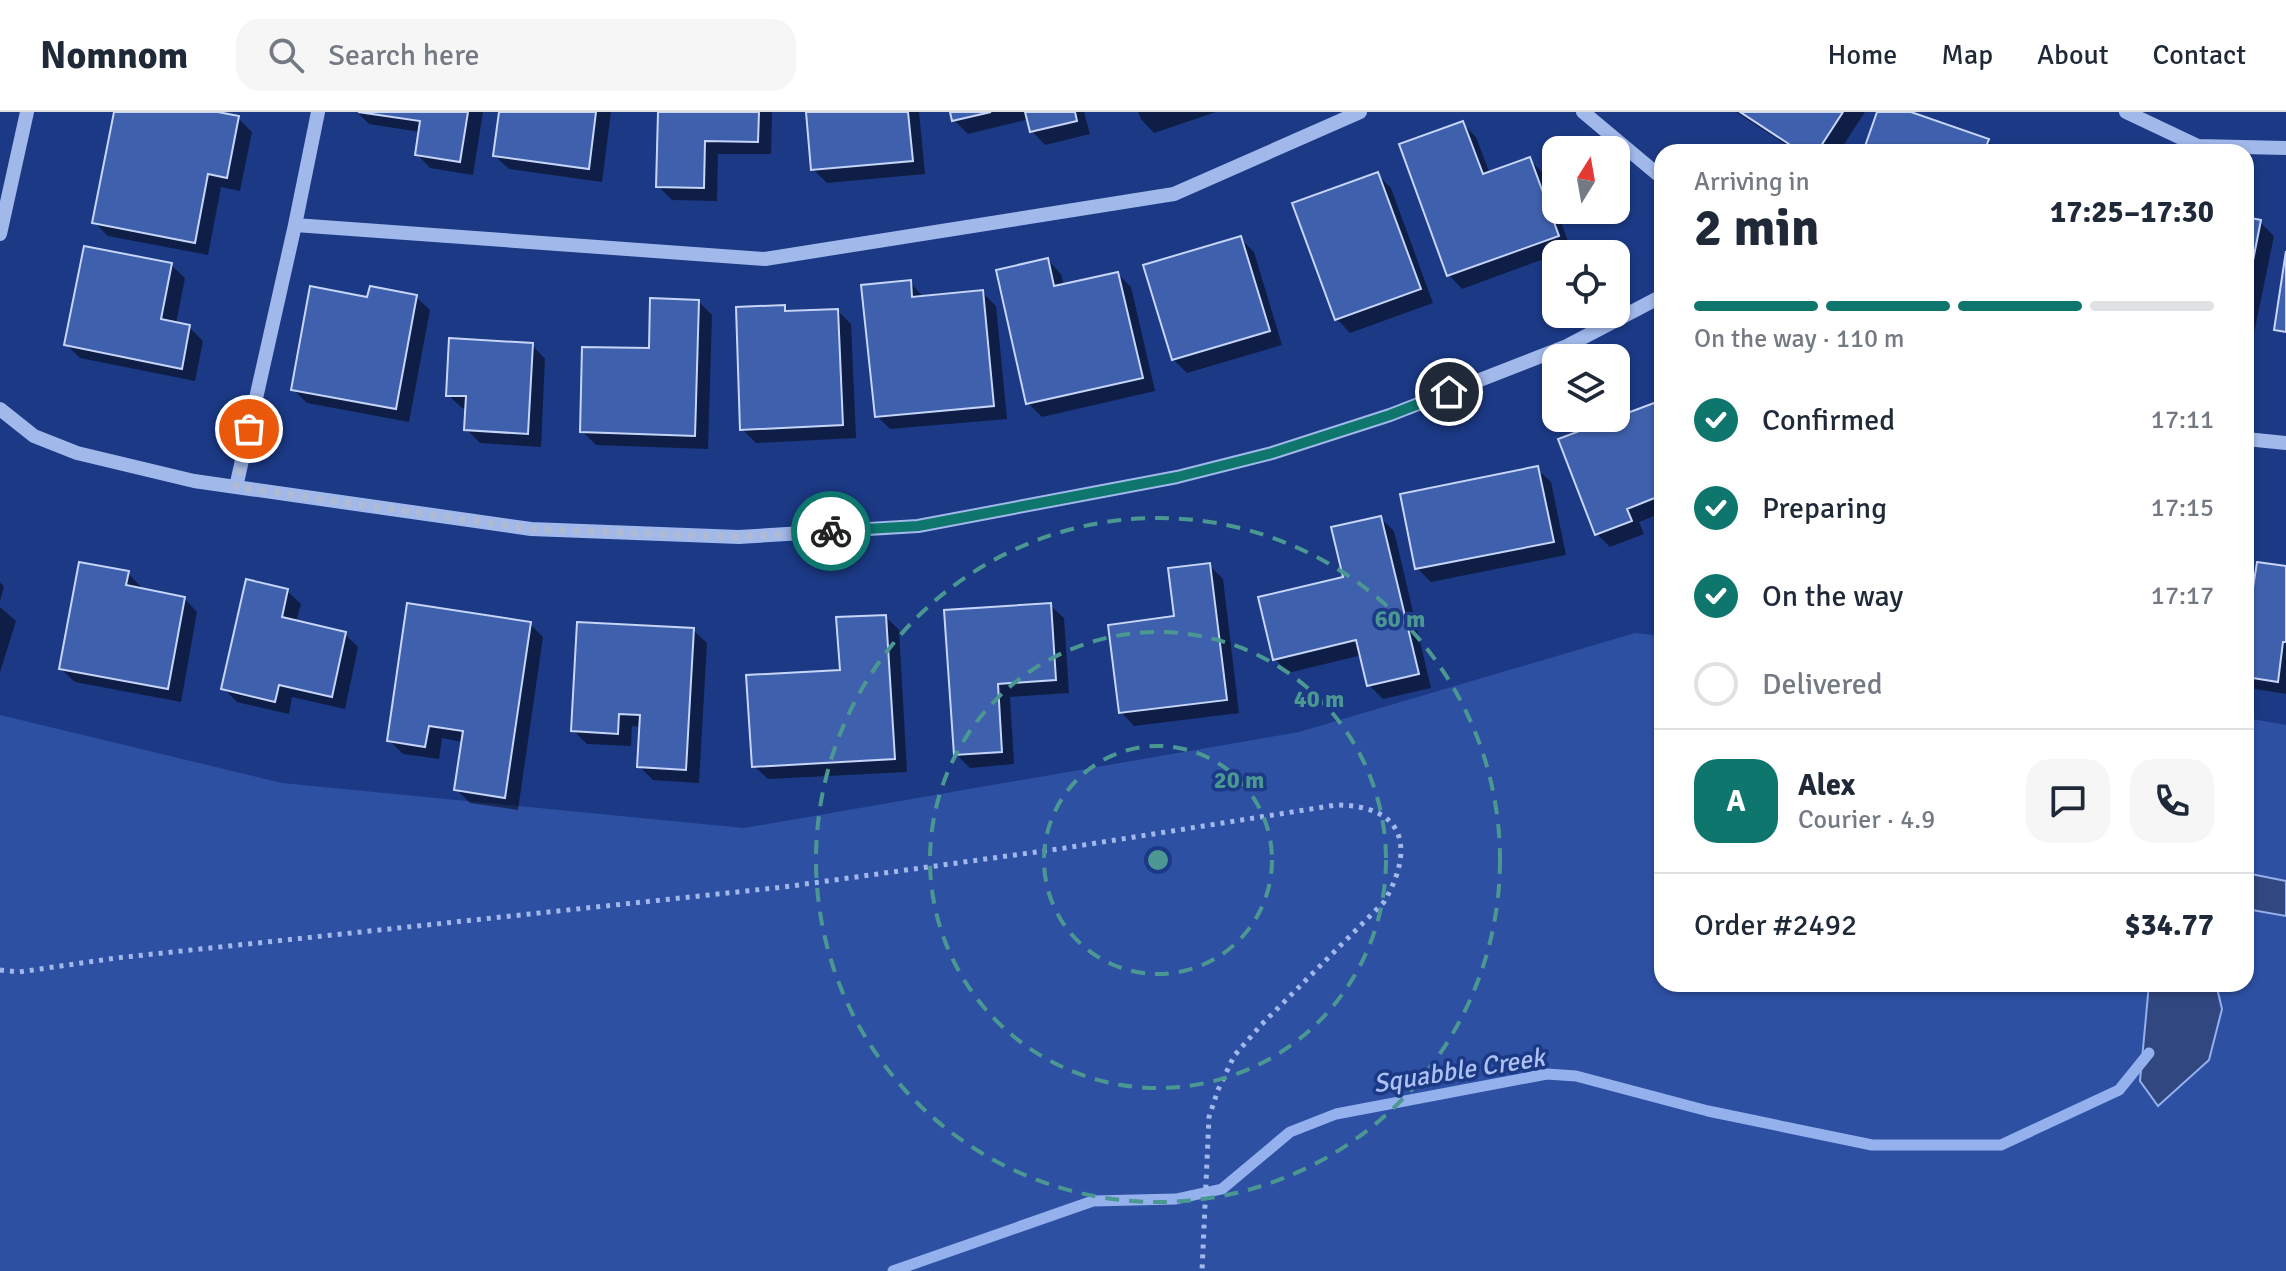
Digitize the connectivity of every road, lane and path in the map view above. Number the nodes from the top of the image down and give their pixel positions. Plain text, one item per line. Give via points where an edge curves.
1 (27, 112) edge
2 (318, 112) edge
3 (1360, 112) edge
4 (1583, 112) edge
5 (2126, 112) edge
6 (2194, 144) edge
7 (2254, 147) edge
8 (2286, 148) edge
9 (1654, 171) edge
10 (295, 225) junction
11 (0, 234) edge
12 (1654, 300) edge
13 (0, 409) edge
14 (2254, 440) edge
15 (2286, 443) edge
16 (236, 487) junction
17 (0, 970) edge
18 (1202, 1271) edge

1 - 11 street
2 - 10 street
3 - 10 street via 1174,194 765,259
4 - 9 street
5 - 6 street
7 - 8 street
10 - 16 street
12 - 16 street via 1567,346 1390,415 1272,453 1177,477 918,526 739,537 531,529
13 - 16 street via 34,436 77,453
14 - 15 street
17 - 18 path via 784,887 1336,805 1378,811 1395,824 1400,846 1394,885 1384,902 1234,1056 1218,1090 1209,1117

